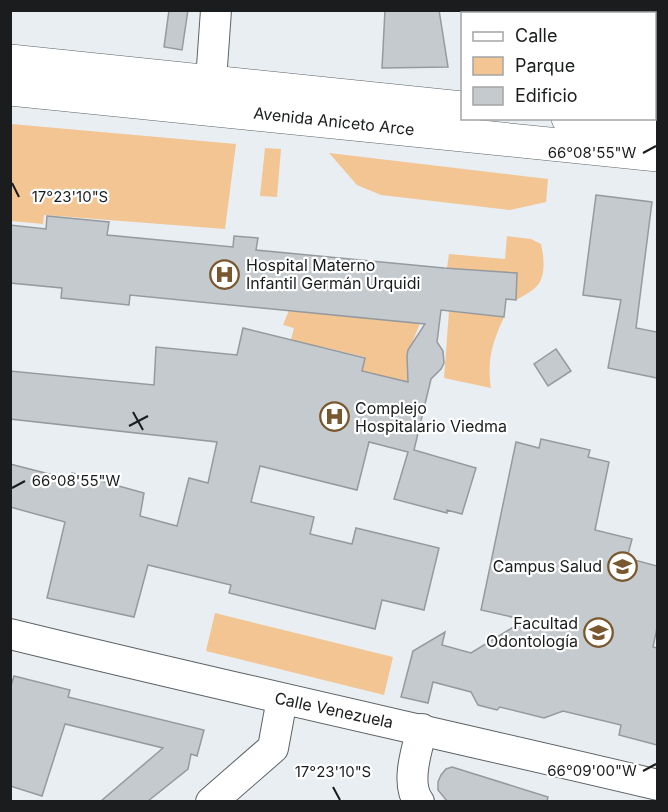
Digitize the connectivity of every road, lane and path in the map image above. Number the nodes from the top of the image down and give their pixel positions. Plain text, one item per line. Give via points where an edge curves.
1 (216, 10) edge
2 (656, 10) edge
3 (657, 26) edge
4 (10, 61) edge
5 (211, 81) junction
6 (10, 89) edge
7 (461, 108) edge
8 (588, 120) edge
9 (657, 127) edge
10 (657, 155) edge
11 (10, 634) edge
12 (282, 699) junction
13 (422, 729) junction
14 (657, 785) edge
15 (211, 801) edge
16 (419, 801) edge

1 - 5 street
2 - 3 street
4 - 5 main road, Avenida Aniceto Arce
5 - 7 main road, Avenida Aniceto Arce
6 - 10 main road, Avenida Aniceto Arce
8 - 9 main road
11 - 12 street, Calle Venezuela
12 - 13 street, Calle Venezuela
12 - 15 street via 273,748
13 - 14 street, Calle Venezuela
13 - 16 street via 412,770

